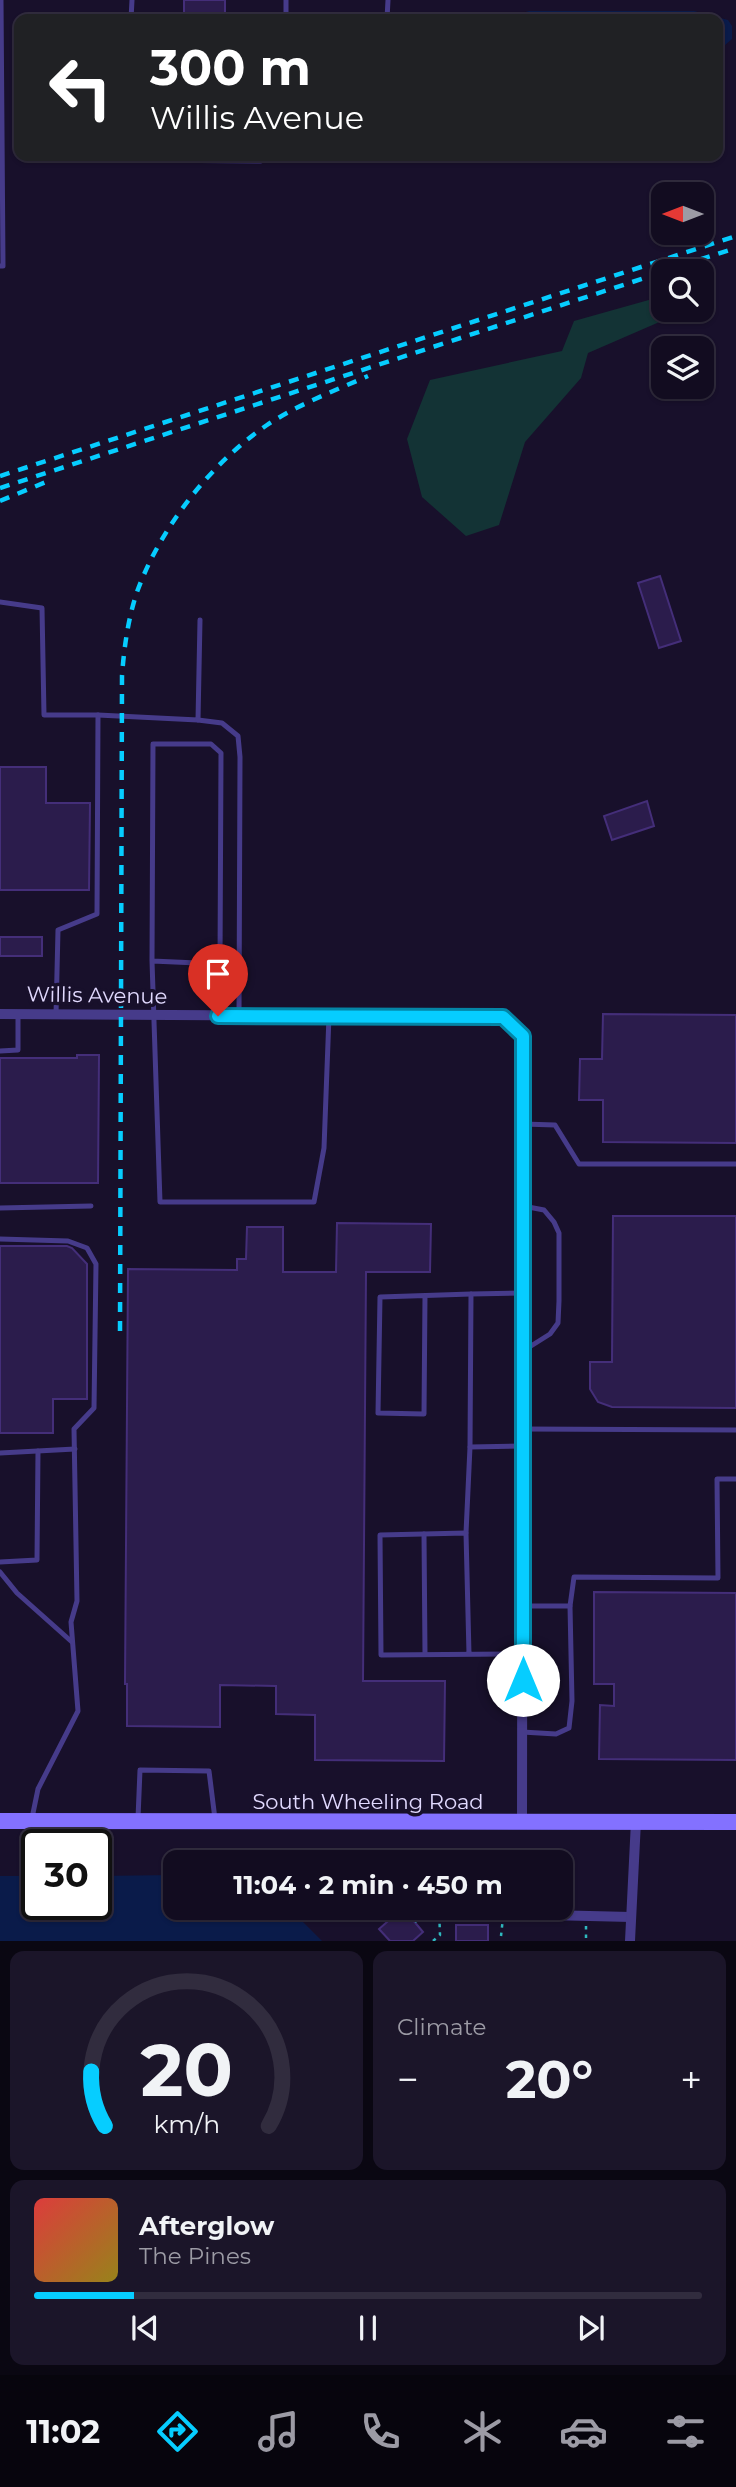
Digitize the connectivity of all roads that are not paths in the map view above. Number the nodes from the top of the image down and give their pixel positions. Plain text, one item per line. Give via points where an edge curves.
1 (1, 0) edge
2 (0, 266) edge
3 (0, 602) edge
4 (200, 620) dead end
5 (98, 715) junction
6 (198, 720) junction
7 (152, 961) junction
8 (0, 1014) edge
9 (18, 1014) junction
10 (56, 1014) junction
11 (155, 1015) junction
12 (239, 1016) junction
13 (329, 1016) junction
14 (0, 1051) edge
15 (523, 1124) junction
16 (736, 1164) edge
17 (91, 1206) dead end
18 (523, 1206) junction
19 (0, 1208) edge
20 (0, 1239) edge
21 (523, 1293) junction
22 (471, 1294) junction
23 (425, 1296) junction
24 (523, 1351) junction
25 (523, 1429) junction
26 (736, 1430) edge
27 (523, 1446) junction
28 (470, 1447) junction
29 (75, 1449) junction
30 (38, 1451) junction
31 (0, 1453) edge
32 (736, 1479) edge
33 (466, 1533) junction
34 (424, 1534) junction
35 (0, 1562) edge
36 (0, 1572) edge
37 (523, 1606) junction
38 (569, 1606) junction
39 (72, 1642) junction
40 (425, 1654) junction
41 (469, 1654) junction
42 (523, 1654) junction
43 (522, 1732) junction
44 (0, 1821) edge
45 (31, 1821) junction
46 (138, 1821) junction
47 (636, 1821) junction
48 (215, 1822) junction
49 (522, 1822) junction
50 (736, 1822) edge
51 (573, 1916) edge
52 (631, 1917) junction
53 (630, 1941) edge

1 - 2 lane via 4,266
3 - 5 lane via 43,608 44,715
4 - 6 lane
5 - 6 lane
5 - 10 lane via 97,914 58,930
6 - 12 lane via 222,723 238,736
7 - 7 lane via 220,964 221,753 211,744 153,744
7 - 11 lane
8 - 9 street, Willis Avenue
9 - 10 street, Willis Avenue
9 - 14 lane via 18,1050
10 - 11 street, Willis Avenue
11 - 12 street, Willis Avenue
11 - 13 lane via 160,1202 314,1202 324,1148
12 - 13 street, Willis Avenue
13 - 15 street, Willis Avenue via 503,1017 523,1036
15 - 16 lane via 555,1125 579,1164
15 - 18 street
17 - 19 lane
18 - 21 street
18 - 24 lane via 544,1210 559,1233 559,1301 558,1322 550,1334
20 - 29 lane via 68,1241 87,1248 96,1264 94,1408 75,1429
21 - 22 lane
21 - 24 street
22 - 23 lane
22 - 28 lane
23 - 23 lane via 424,1414 379,1413 380,1297
24 - 25 street
25 - 26 lane
25 - 27 street
27 - 28 lane
27 - 37 street
28 - 33 lane
29 - 30 lane
29 - 39 lane via 77,1601
30 - 31 lane
30 - 35 lane via 37,1560
32 - 38 lane via 717,1479 718,1578 573,1577
33 - 34 lane
33 - 41 lane
34 - 40 lane
34 - 40 lane via 380,1535 381,1655
36 - 39 lane
37 - 38 lane
37 - 42 street
38 - 43 lane via 569,1728 556,1734
39 - 45 lane via 78,1711 38,1789
40 - 41 lane
41 - 42 lane
42 - 43 street
43 - 49 street
44 - 45 main road, South Wheeling Road
45 - 46 main road, South Wheeling Road
46 - 48 main road, South Wheeling Road
46 - 48 lane via 140,1770 209,1771
47 - 49 main road, South Wheeling Road
47 - 50 main road, South Wheeling Road
47 - 52 street
48 - 49 main road, South Wheeling Road
51 - 52 street
52 - 53 street

